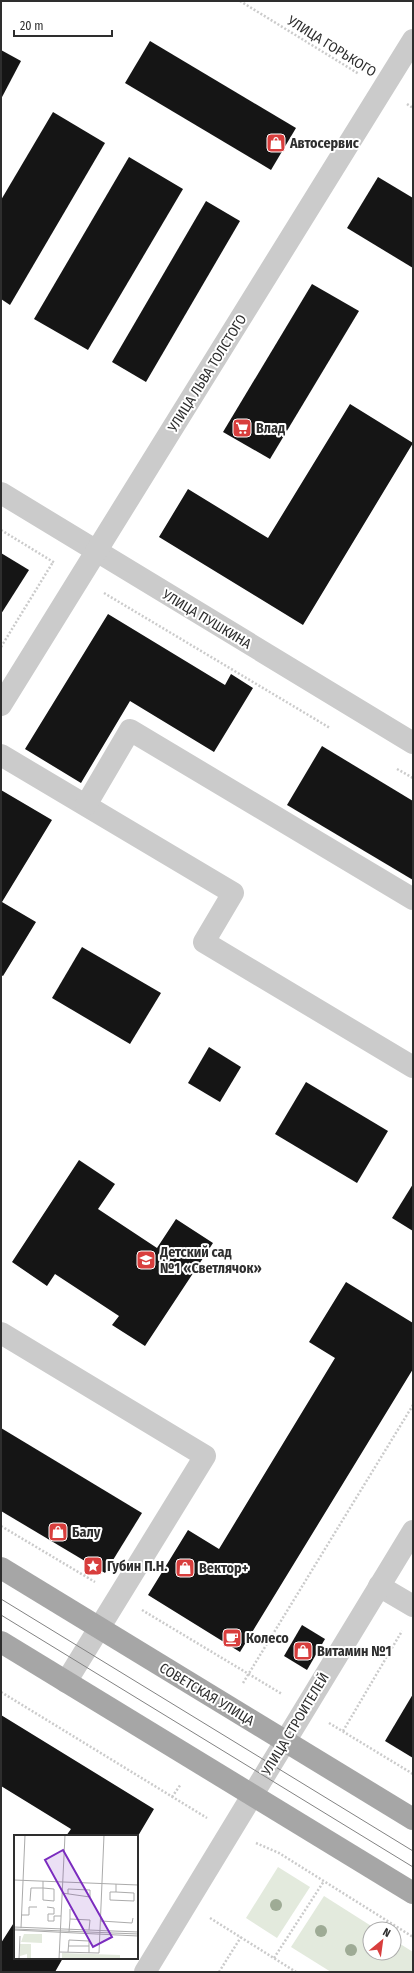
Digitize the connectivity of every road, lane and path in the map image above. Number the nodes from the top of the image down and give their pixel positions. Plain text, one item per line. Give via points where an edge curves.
1 (240, 1) edge
2 (413, 40) edge
3 (383, 89) junction
4 (413, 108) edge
5 (1, 493) edge
6 (1, 530) edge
7 (96, 552) junction
8 (53, 562) junction
9 (80, 579) junction
10 (1, 646) edge
11 (1, 705) edge
12 (331, 729) dead end
13 (413, 743) edge
14 (1, 755) edge
15 (393, 766) dead end
16 (413, 778) edge
17 (86, 805) junction
18 (413, 899) edge
19 (413, 1067) edge
20 (1, 1333) edge
21 (413, 1405) edge
22 (1, 1526) edge
23 (413, 1531) edge
24 (1, 1568) edge
25 (379, 1586) junction
26 (120, 1597) junction
27 (413, 1606) edge
28 (405, 1627) dead end
29 (100, 1629) junction
30 (1, 1642) edge
31 (249, 1674) junction
32 (66, 1682) junction
33 (1, 1692) edge
34 (304, 1708) junction
35 (343, 1731) junction
36 (284, 1741) junction
37 (413, 1774) edge
38 (183, 1780) dead end
39 (252, 1795) junction
40 (172, 1797) junction
41 (413, 1819) edge
42 (230, 1832) junction
43 (324, 1881) junction
44 (413, 1893) edge
45 (187, 1903) junction
46 (241, 1937) junction
47 (413, 1937) edge
48 (274, 1958) junction
49 (145, 1972) edge
50 (219, 1972) edge
51 (296, 1972) edge

1 - 3 path, УЛИЦА ГОРЬКОГО
2 - 3 street, УЛИЦА ЛЬВА ТОЛСТОГО
3 - 4 path, УЛИЦА ГОРЬКОГО
3 - 7 street, УЛИЦА ЛЬВА ТОЛСТОГО
5 - 7 street, УЛИЦА ПУШКИНА
6 - 8 path
7 - 9 street, УЛИЦА ЛЬВА ТОЛСТОГО
7 - 13 street, УЛИЦА ПУШКИНА
8 - 9 path
8 - 10 path
9 - 11 street, УЛИЦА ЛЬВА ТОЛСТОГО
9 - 12 path
14 - 17 street
15 - 16 path
17 - 18 street via 130,730
17 - 19 street via 233,893 204,942
20 - 26 street via 205,1456
21 - 31 path
22 - 26 path
23 - 25 street, УЛИЦА СТРОИТЕЛЕЙ
24 - 29 main road, СОВЕТСКАЯ УЛИЦА
25 - 27 street
25 - 34 street, УЛИЦА СТРОИТЕЛЕЙ
26 - 29 street
26 - 31 path
28 - 35 path
29 - 32 street
29 - 36 main road, СОВЕТСКАЯ УЛИЦА
30 - 32 main road
31 - 34 path
32 - 39 main road
33 - 40 path
34 - 35 path
34 - 36 street, УЛИЦА СТРОИТЕЛЕЙ
35 - 37 path
36 - 39 street, УЛИЦА СТРОИТЕЛЕЙ
36 - 41 main road, СОВЕТСКАЯ УЛИЦА
38 - 40 path
39 - 42 street, УЛИЦА СТРОИТЕЛЕЙ
39 - 44 main road
40 - 42 path
42 - 43 path via 279,1853
42 - 45 street, УЛИЦА СТРОИТЕЛЕЙ
43 - 47 path
43 - 48 path
45 - 46 path
45 - 49 street, УЛИЦА СТРОИТЕЛЕЙ
46 - 48 path
46 - 50 path
48 - 51 path

